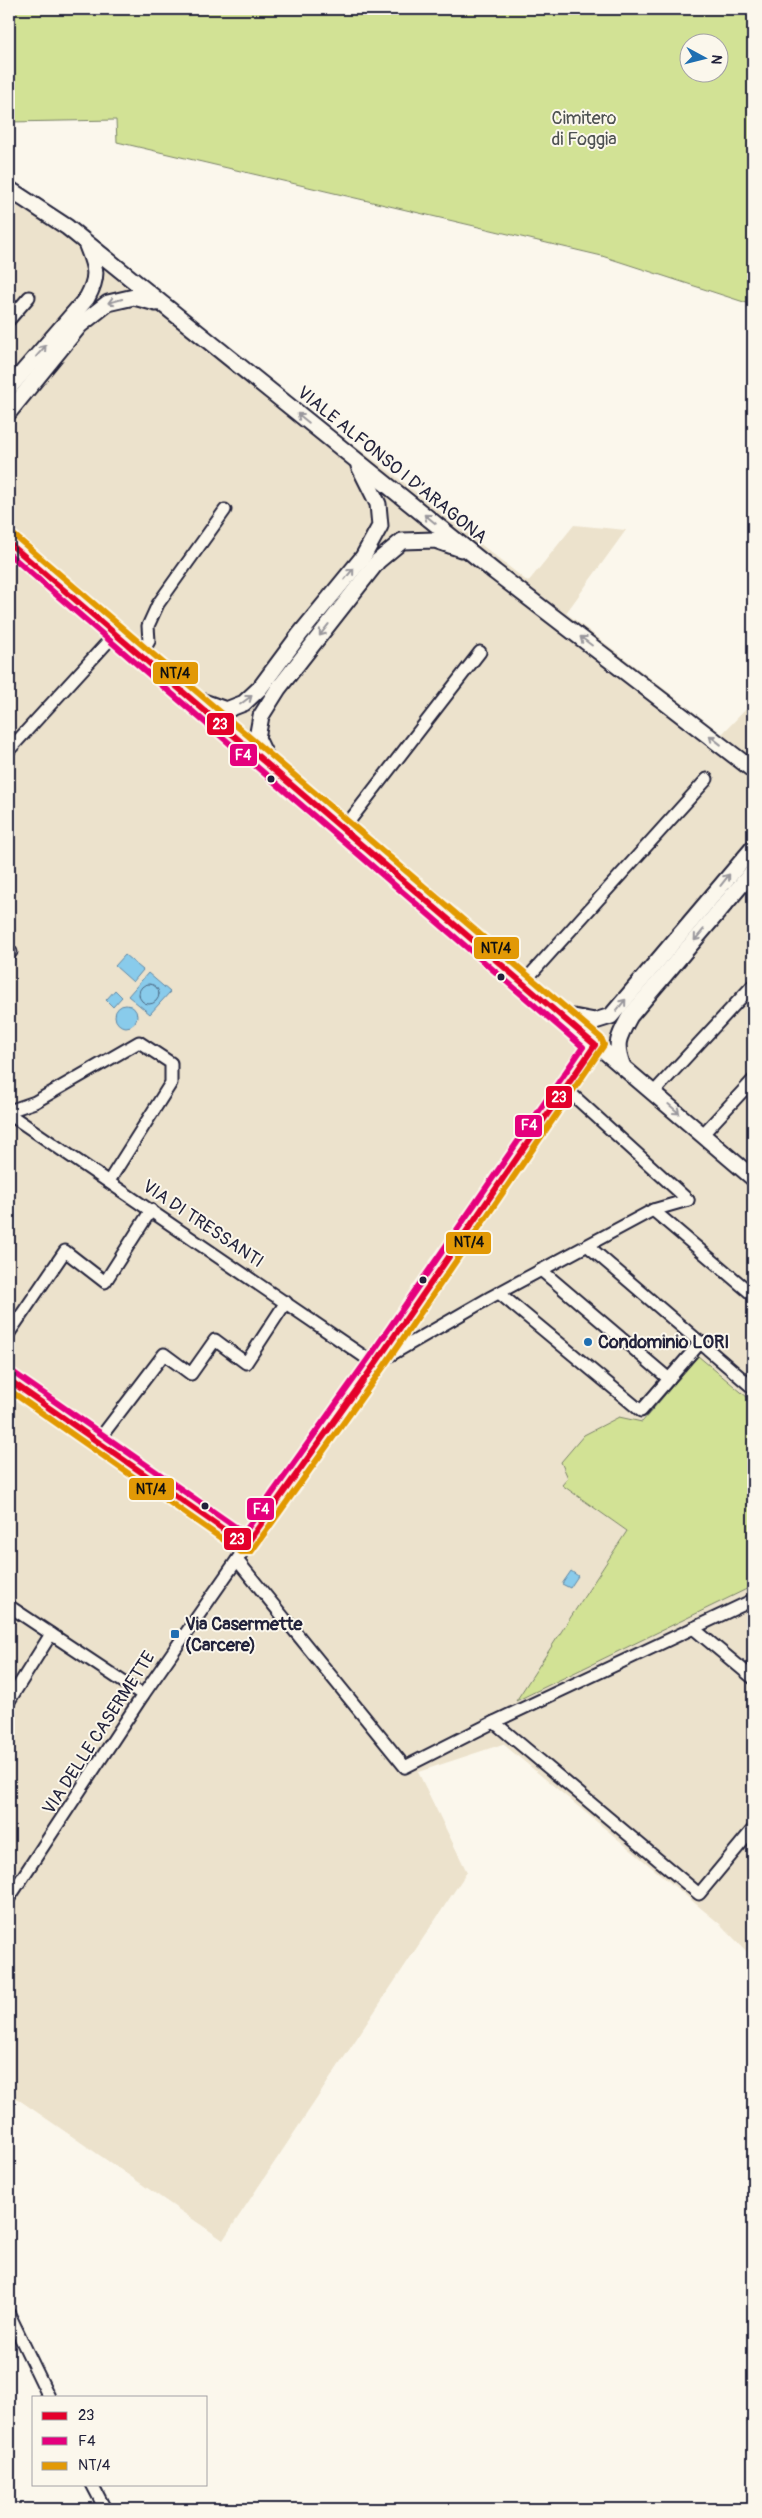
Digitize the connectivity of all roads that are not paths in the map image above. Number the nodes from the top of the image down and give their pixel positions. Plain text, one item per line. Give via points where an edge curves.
1 (9, 189) edge
2 (86, 242) junction
3 (29, 297) dead end
4 (162, 305) junction
5 (9, 320) edge
6 (9, 388) edge
7 (9, 412) edge
8 (354, 458) junction
9 (225, 510) dead end
10 (9, 543) edge
11 (470, 552) junction
12 (115, 634) junction
13 (480, 652) dead end
14 (141, 656) junction
15 (186, 693) junction
16 (9, 750) edge
17 (271, 766) junction
18 (753, 770) edge
19 (707, 779) dead end
20 (344, 828) junction
21 (753, 848) edge
22 (753, 871) edge
23 (523, 983) junction
24 (753, 985) edge
25 (562, 1015) junction
26 (595, 1045) junction
27 (623, 1067) junction
28 (753, 1080) edge
29 (565, 1088) junction
30 (654, 1092) junction
31 (9, 1113) edge
32 (703, 1134) junction
33 (753, 1178) edge
34 (109, 1181) junction
35 (151, 1210) junction
36 (653, 1210) junction
37 (588, 1246) junction
38 (541, 1270) junction
39 (498, 1293) junction
40 (753, 1295) edge
41 (286, 1302) junction
42 (9, 1333) edge
43 (700, 1342) junction
44 (375, 1364) junction
45 (669, 1379) junction
46 (9, 1382) edge
47 (753, 1388) edge
48 (96, 1442) junction
49 (246, 1545) junction
50 (236, 1560) junction
51 (753, 1600) edge
52 (9, 1606) edge
53 (693, 1628) junction
54 (51, 1634) junction
55 (753, 1678) edge
56 (143, 1695) junction
57 (9, 1701) edge
58 (494, 1722) junction
59 (753, 1829) edge
60 (9, 1898) edge
61 (9, 2314) edge
62 (49, 2396) edge
63 (93, 2486) edge
64 (105, 2509) edge

1 - 2 main road, VIALE ALFONSO I D'ARAGONA
2 - 4 main road, VIALE ALFONSO I D'ARAGONA
6 -> 2 main road via 87,298 96,281
3 - 5 street
4 -> 7 main road via 134,297 108,303 80,325
8 -> 4 main road, VIALE ALFONSO I D'ARAGONA
11 -> 8 main road, VIALE ALFONSO I D'ARAGONA
15 -> 8 main road via 226,710 244,703 260,688 363,556 380,526 378,504
9 - 14 street via 158,604 148,626 150,641
10 - 12 main road
11 -> 17 main road via 435,540 402,541 378,560 278,689 261,716 257,738
18 -> 11 main road, VIALE ALFONSO I D'ARAGONA
12 - 14 main road
12 - 16 street
13 - 20 street
14 - 15 main road
15 - 17 main road
17 - 20 main road
19 - 23 street
20 - 23 main road
25 -> 21 main road via 595,1021 611,1016
22 -> 27 main road via 630,1016 618,1040 617,1050
23 - 25 main road
24 - 30 street
25 - 26 main road
26 - 27 main road
26 - 29 street, VIA DELLE CASERMETTE
27 - 30 main road
28 - 32 street
29 - 36 street via 688,1200
29 - 44 street, VIA DELLE CASERMETTE
30 -> 32 main road
31 - 34 street, VIA DI TRESSANTI
31 - 34 street via 139,1042 171,1063 171,1082
32 - 33 main road
34 - 35 street, VIA DI TRESSANTI
35 - 41 street, VIA DI TRESSANTI
35 - 42 street via 105,1282 65,1251
36 - 37 street
36 - 40 street
37 - 38 street
37 - 43 street
38 - 39 street
38 - 45 street
39 - 44 street
39 - 45 street via 641,1412
41 - 44 street, VIA DI TRESSANTI
41 - 48 street via 246,1363 215,1340 191,1374 164,1354
43 - 45 street
43 - 47 street
44 - 49 street, VIA DELLE CASERMETTE
46 - 48 street
48 - 49 street
49 - 50 street, VIA DELLE CASERMETTE
50 - 56 street, VIA DELLE CASERMETTE
50 - 58 street via 404,1767
51 - 53 street
52 - 54 street
53 - 55 street
53 - 58 street
54 - 56 street
54 - 57 street
56 - 60 street, VIA DELLE CASERMETTE
58 - 59 street via 699,1894
61 - 62 street
63 - 64 street

